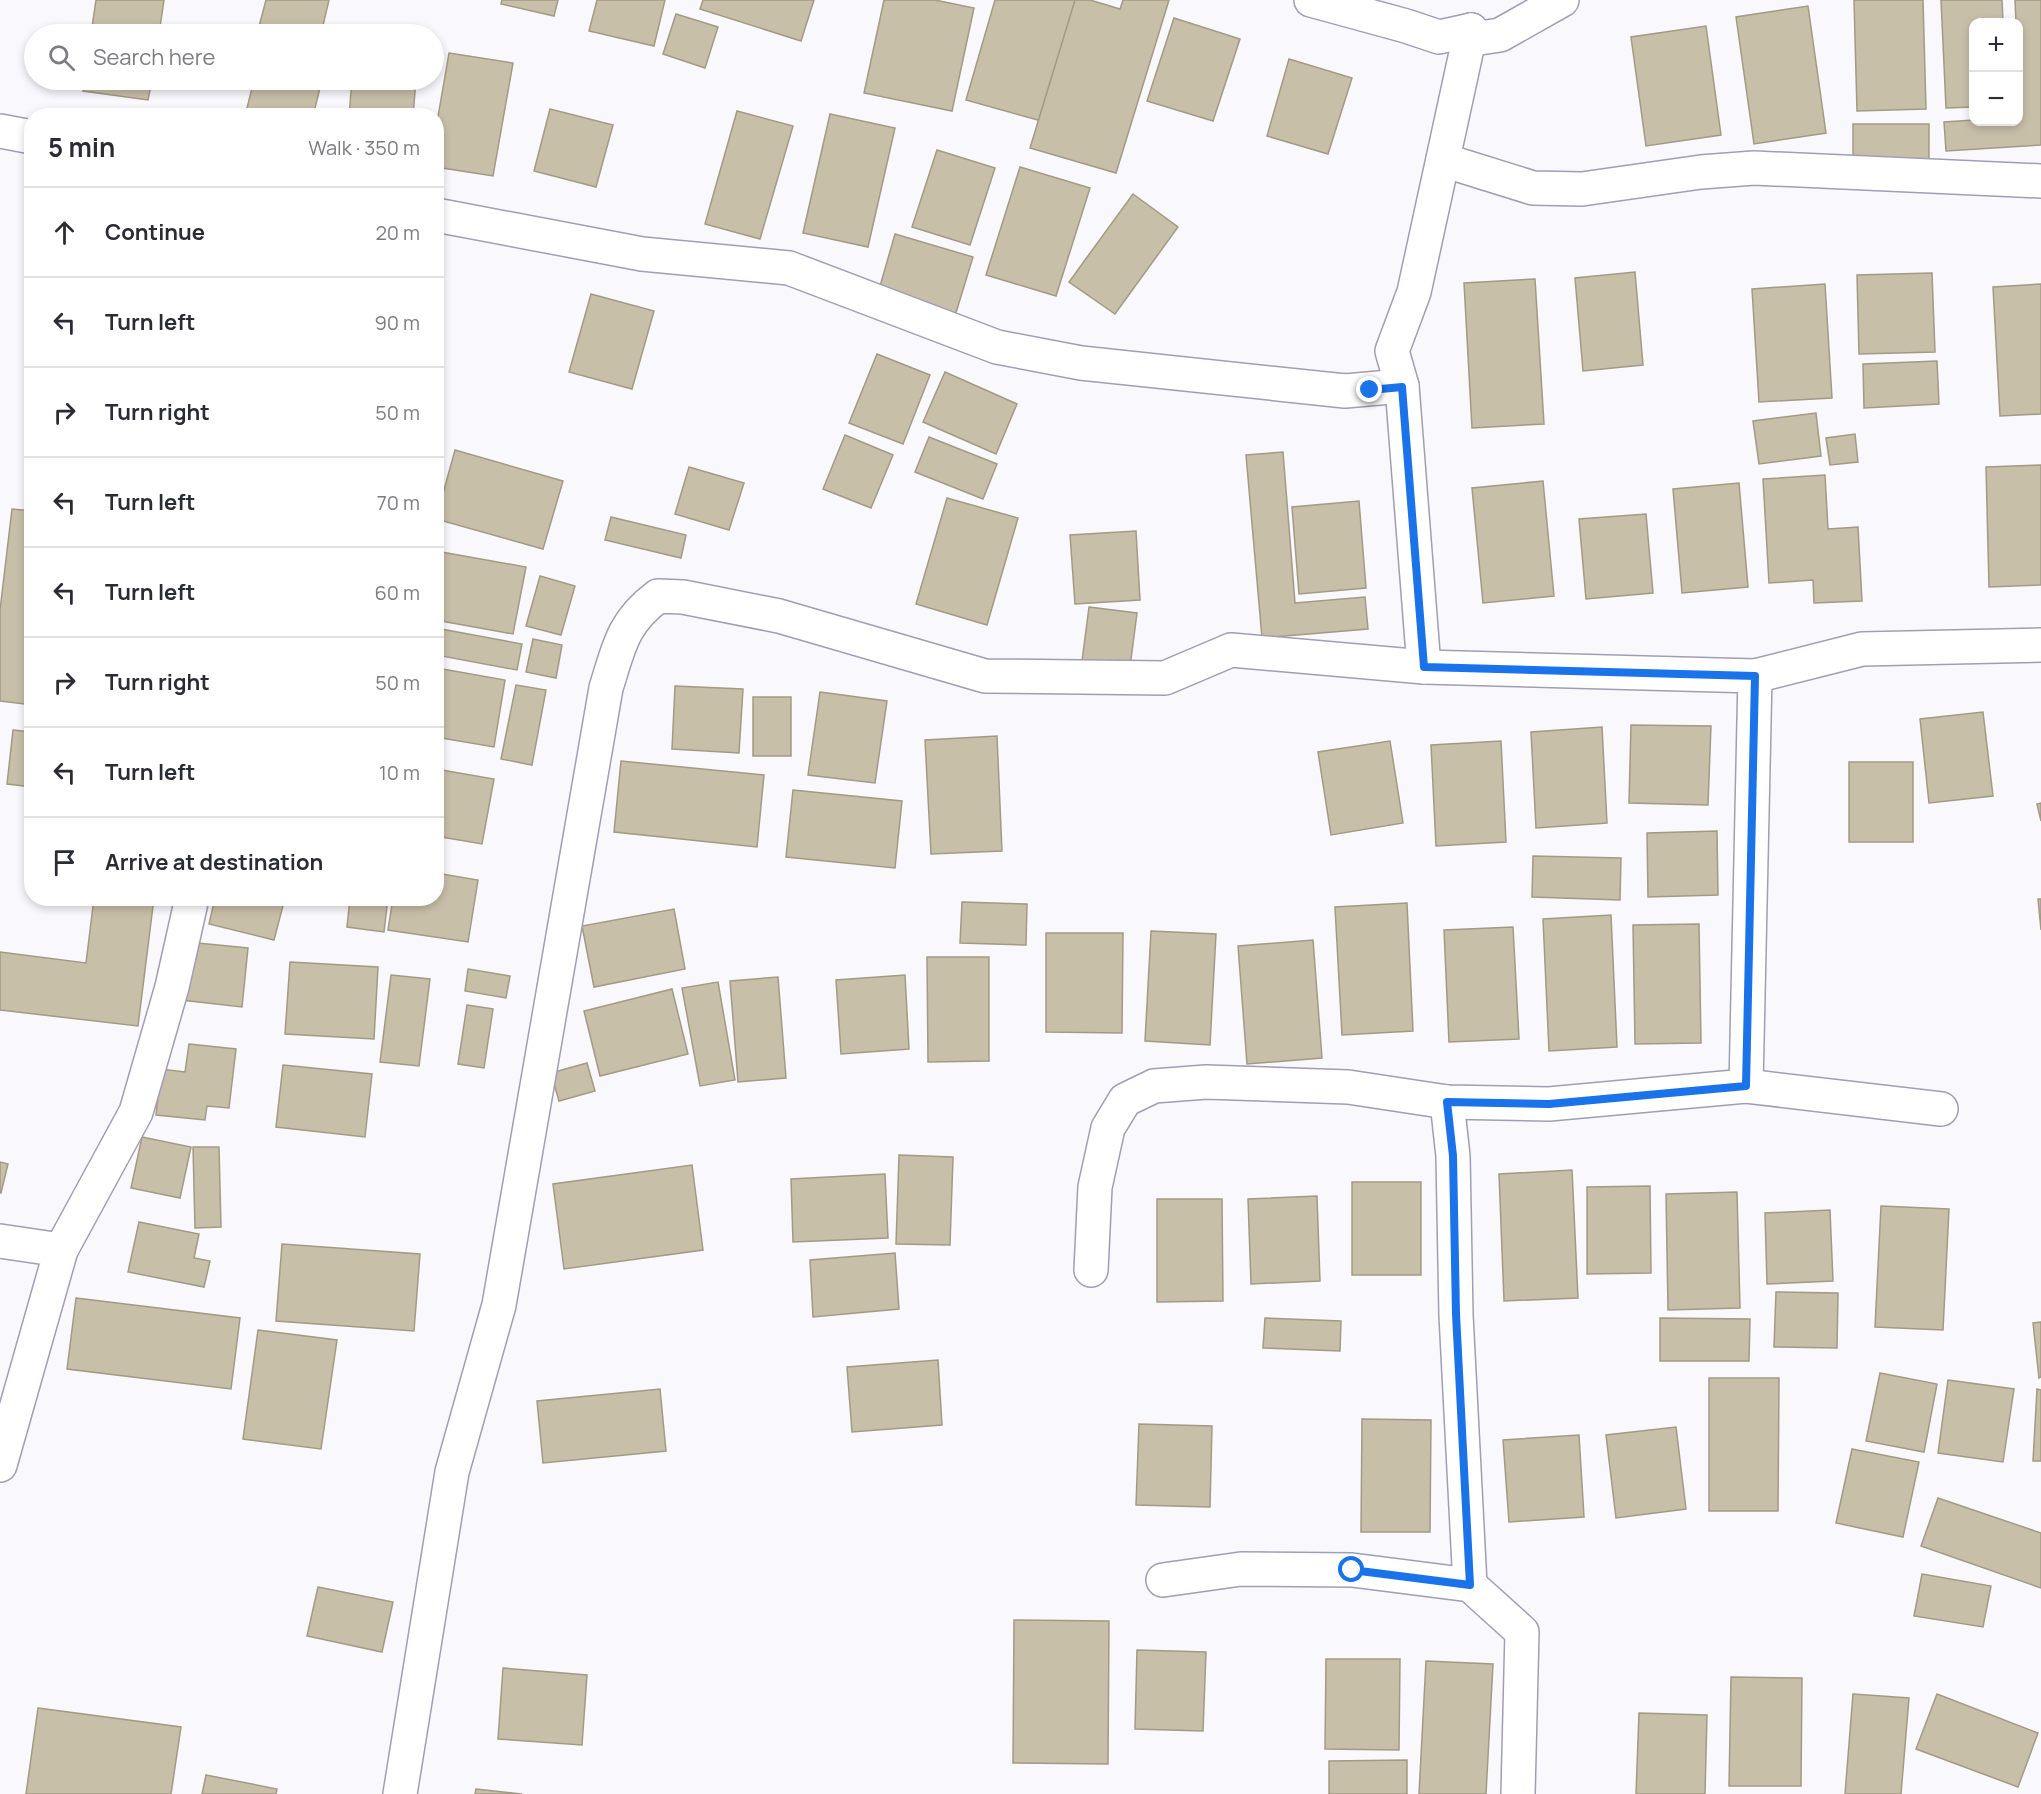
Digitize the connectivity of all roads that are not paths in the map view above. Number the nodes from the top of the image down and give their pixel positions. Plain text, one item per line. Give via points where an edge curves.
1 (1311, 0) edge
2 (1562, 0) edge
3 (1471, 30) junction
4 (0, 131) edge
5 (24, 136) edge
6 (1443, 160) junction
7 (2041, 181) edge
8 (444, 217) edge
9 (1402, 387) junction
10 (2041, 645) edge
11 (1424, 667) junction
12 (1755, 676) junction
13 (190, 906) edge
14 (1746, 1086) junction
15 (1447, 1102) junction
16 (1941, 1109) dead end
17 (0, 1241) edge
18 (61, 1250) junction
19 (1091, 1270) dead end
20 (0, 1465) edge
21 (1163, 1580) dead end
22 (1470, 1585) junction
23 (400, 1794) edge
24 (1518, 1794) edge

1 - 3 street via 1439,37
2 - 3 street via 1500,35 1473,39
3 - 6 street
4 - 5 street
6 - 7 street via 1533,188 1582,189 1754,168
6 - 9 street via 1414,292 1392,351
8 - 9 street via 642,254 789,268 997,347 1081,363 1345,392
9 - 11 street
10 - 12 street via 1862,649
11 - 12 street
11 - 23 street via 1231,650 1166,678 985,676 778,616 683,597 658,596 645,606 624,632 606,688 499,1305 452,1472
12 - 14 street
13 - 18 street via 172,987 136,1112
14 - 15 street via 1549,1104
14 - 16 street
15 - 19 street via 1348,1087 1206,1082 1154,1086 1125,1100 1108,1128 1095,1187
15 - 22 street via 1453,1156
17 - 18 street
18 - 20 street
21 - 22 street via 1241,1569 1352,1570
22 - 24 street via 1522,1632

